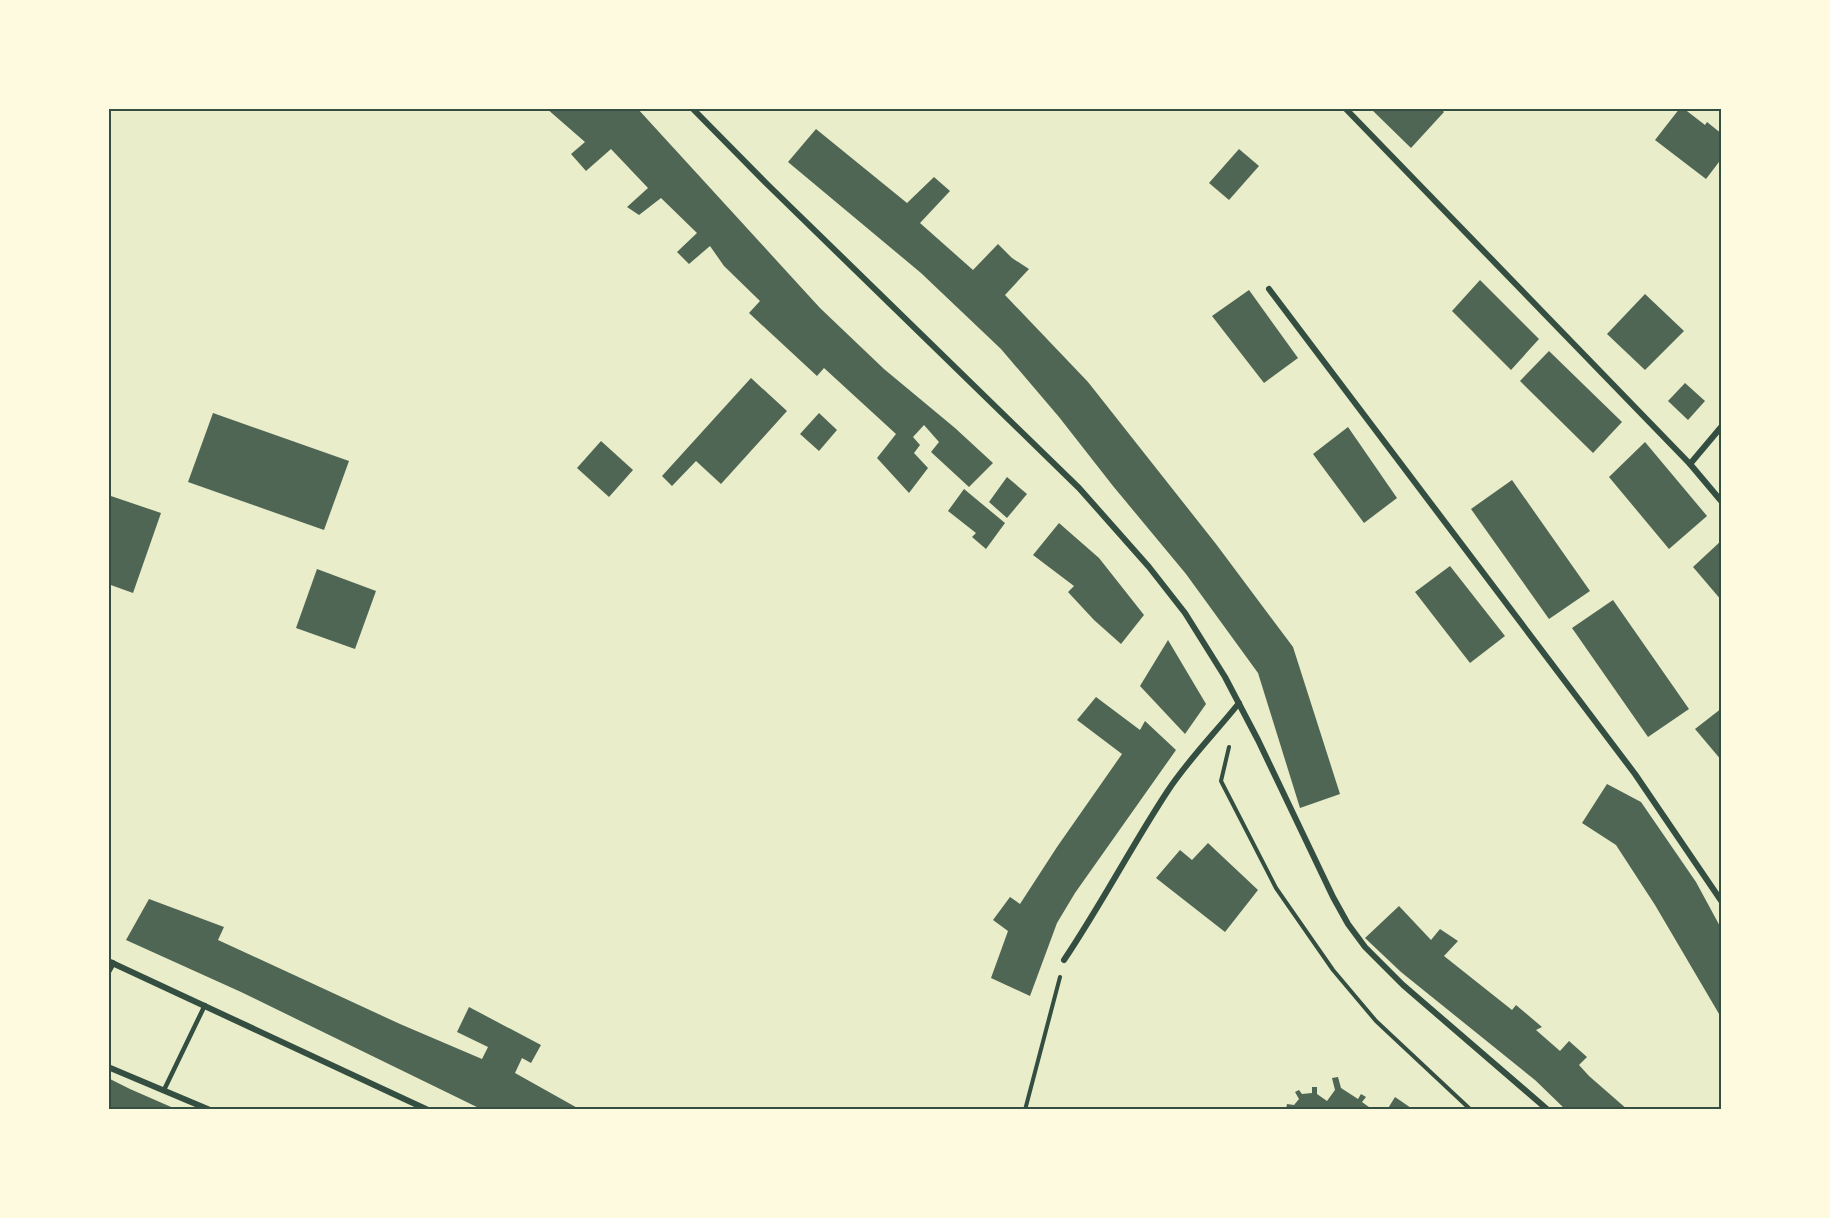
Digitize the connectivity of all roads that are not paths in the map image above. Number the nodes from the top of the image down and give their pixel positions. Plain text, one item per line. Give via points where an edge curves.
1 (692, 108) edge
2 (1345, 108) edge
3 (1269, 289) dead end
4 (1722, 426) edge
5 (1690, 464) junction
6 (1722, 502) edge
7 (1239, 703) junction
8 (1722, 902) edge
9 (1064, 960) road end
10 (110, 962) edge
11 (108, 972) edge
12 (205, 1005) junction
13 (108, 1067) edge
14 (164, 1090) junction
15 (210, 1110) edge
16 (428, 1110) edge
17 (1548, 1110) edge

1 - 7 street via 1079,488 1185,613
2 - 5 street
3 - 8 street via 1635,774
4 - 5 street
5 - 6 street
7 - 9 street via 1168,790
7 - 17 street via 1332,897 1365,947
10 - 11 street
10 - 12 street
12 - 14 lane
12 - 16 street
13 - 14 street
14 - 15 street

